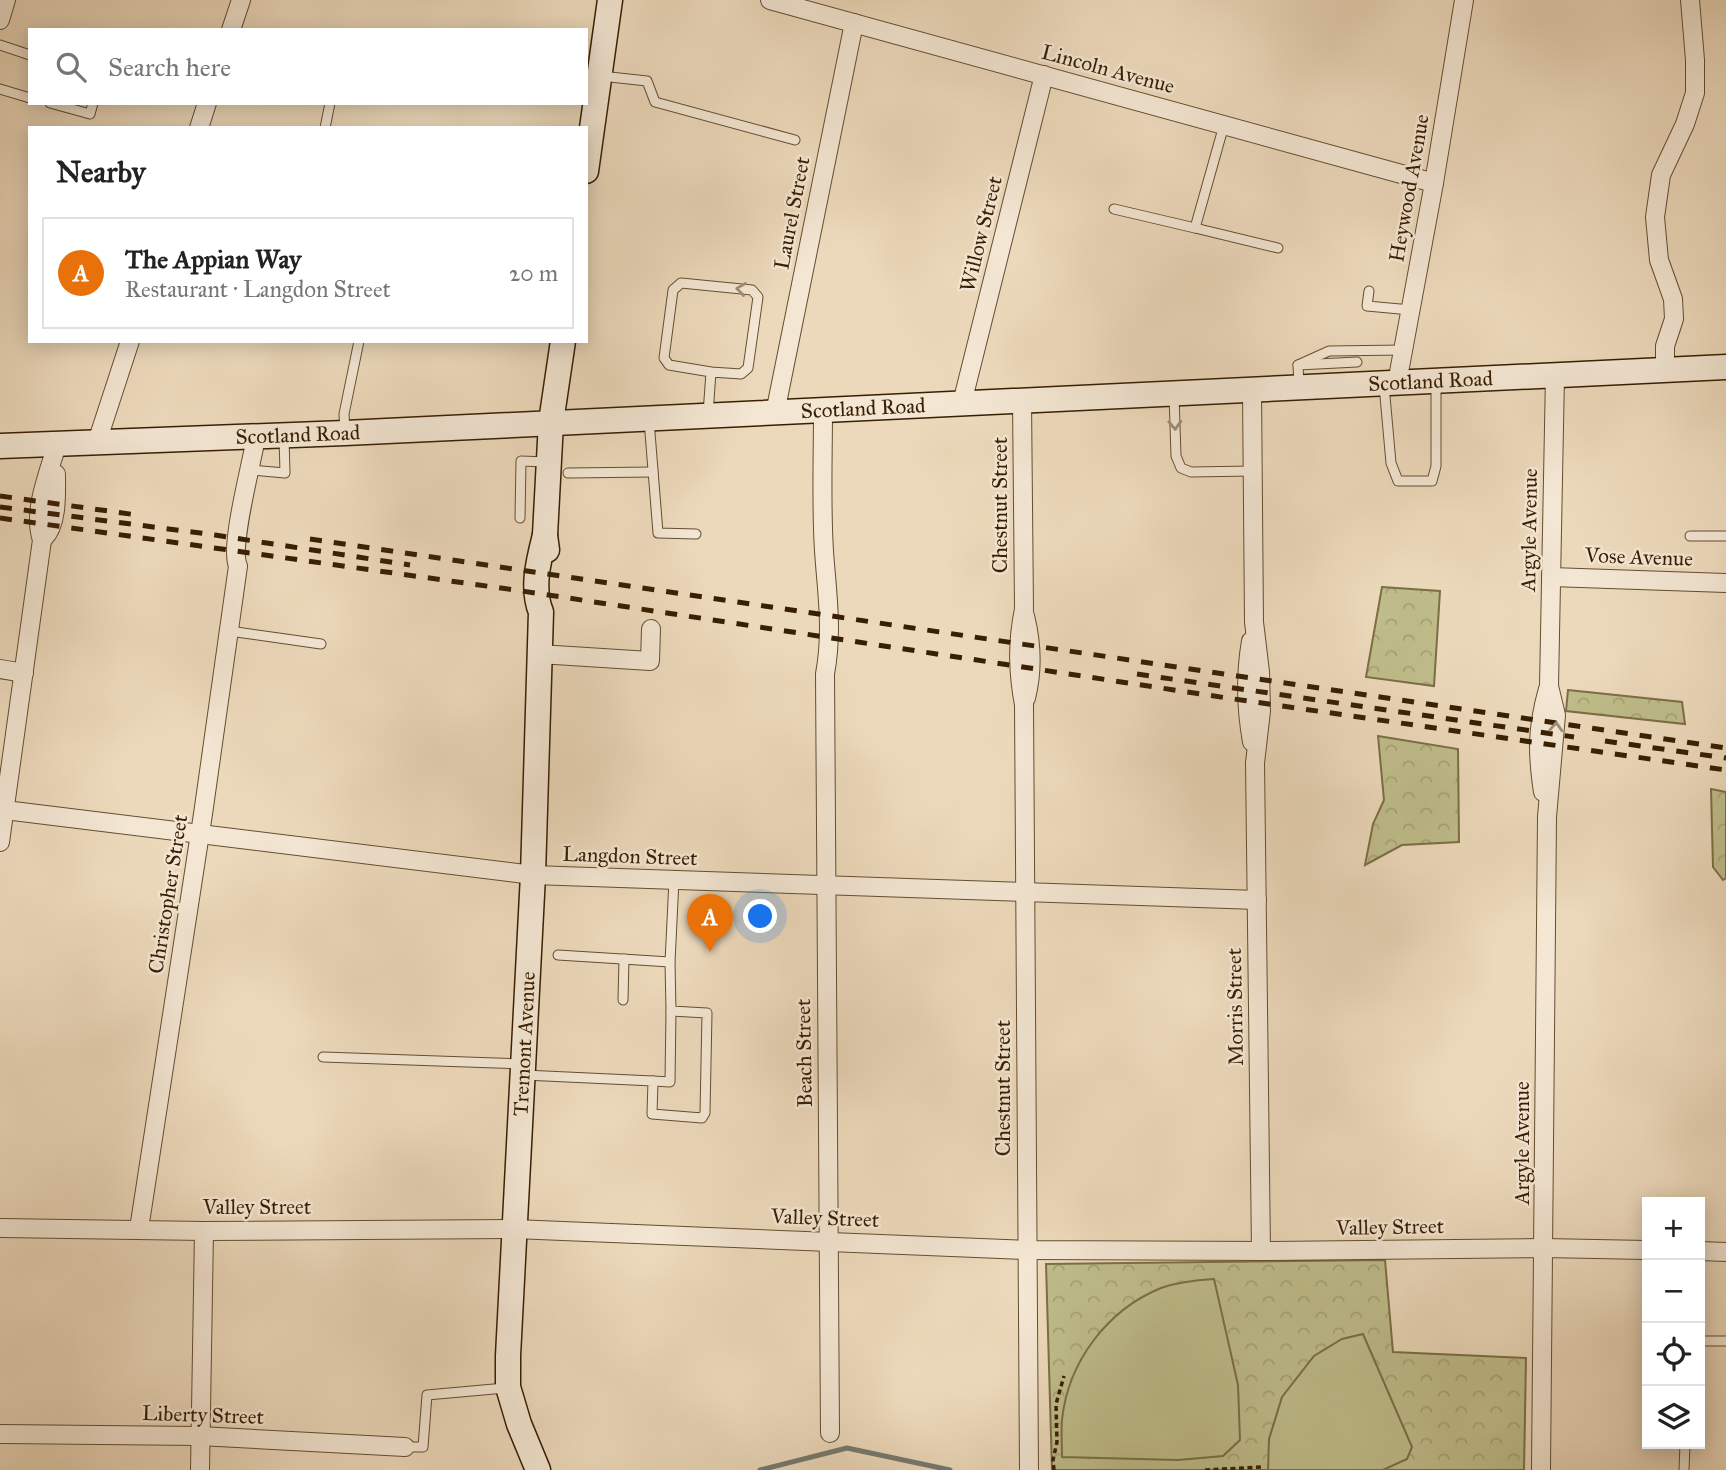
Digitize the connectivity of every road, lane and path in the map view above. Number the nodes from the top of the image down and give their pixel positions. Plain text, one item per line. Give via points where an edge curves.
1 (6, 0) edge
2 (241, 0) edge
3 (610, 0) edge
4 (770, 0) edge
5 (1464, 0) edge
6 (1690, 0) edge
7 (0, 20) edge
8 (854, 23) junction
9 (232, 28) edge
10 (0, 45) edge
11 (28, 54) edge
12 (599, 75) junction
13 (1044, 75) junction
14 (0, 89) edge
15 (28, 97) edge
16 (57, 105) edge
17 (92, 105) edge
18 (206, 105) edge
19 (330, 105) edge
20 (1224, 125) junction
21 (201, 126) edge
22 (326, 126) edge
23 (795, 140) dead end
24 (588, 156) edge
25 (1434, 183) junction
26 (1114, 209) dead end
27 (1195, 228) junction
28 (1278, 248) dead end
29 (1369, 291) dead end
30 (1410, 310) junction
31 (129, 343) edge
32 (359, 343) edge
33 (562, 343) edge
34 (1403, 350) junction
35 (1357, 351) junction
36 (1726, 367) edge
37 (1665, 370) junction
38 (711, 372) junction
39 (1357, 373) junction
40 (1555, 375) junction
41 (1299, 376) junction
42 (1436, 381) junction
43 (1391, 383) junction
44 (1252, 390) junction
45 (1174, 393) junction
46 (1022, 400) junction
47 (962, 403) junction
48 (823, 411) junction
49 (775, 412) junction
50 (708, 415) junction
51 (649, 418) junction
52 (551, 422) junction
53 (345, 433) junction
54 (284, 435) junction
55 (256, 437) junction
56 (97, 442) junction
57 (57, 444) junction
58 (0, 446) edge
59 (559, 467) junction
60 (251, 470) junction
61 (1252, 471) junction
62 (653, 472) junction
63 (520, 518) dead end
64 (696, 534) dead end
65 (1690, 536) dead end
66 (1726, 536) edge
67 (1551, 578) junction
68 (1726, 583) edge
69 (651, 629) dead end
70 (229, 631) junction
71 (321, 644) dead end
72 (539, 654) junction
73 (0, 669) edge
74 (24, 673) junction
75 (5, 810) junction
76 (200, 833) junction
77 (0, 842) edge
78 (533, 875) junction
79 (674, 880) junction
80 (825, 886) junction
81 (1025, 892) junction
82 (1257, 900) junction
83 (558, 955) dead end
84 (624, 959) junction
85 (670, 962) junction
86 (623, 1000) dead end
87 (671, 1011) junction
88 (323, 1056) dead end
89 (523, 1070) junction
90 (653, 1081) junction
91 (0, 1228) edge
92 (139, 1229) junction
93 (514, 1229) junction
94 (204, 1231) junction
95 (829, 1241) junction
96 (1544, 1248) junction
97 (1027, 1250) junction
98 (1642, 1250) edge
99 (1261, 1251) junction
100 (1705, 1251) edge
101 (1726, 1252) edge
102 (1705, 1341) edge
103 (1726, 1341) edge
104 (1064, 1376) dead end
105 (508, 1387) junction
106 (830, 1433) dead end
107 (0, 1434) edge
108 (199, 1436) junction
109 (405, 1447) joint
110 (1685, 1449) edge
111 (1262, 1467) dead end
112 (200, 1470) edge
113 (538, 1470) edge
114 (1030, 1470) edge
115 (1054, 1470) edge
116 (1205, 1470) edge
117 (1541, 1470) edge
118 (1684, 1470) edge

1 - 7 street
2 - 9 street
3 - 12 main road
4 - 8 street, Lincoln Avenue
5 - 25 street, Heywood Avenue
6 - 37 street via 1695,93 1661,175 1655,217 1659,260 1673,299
8 - 13 street, Lincoln Avenue
8 - 49 street, Laurel Street
10 - 11 lane
12 - 23 lane via 646,81 655,102
12 - 24 main road
13 - 20 street, Lincoln Avenue
13 - 47 street, Willow Street
14 - 15 lane
16 - 17 lane via 90,114
18 - 21 street
19 - 22 lane
20 - 25 street, Lincoln Avenue
20 - 27 lane
25 - 30 street, Heywood Avenue
26 - 27 lane
27 - 28 lane
29 - 30 lane via 1367,306
30 - 34 street, Heywood Avenue
31 - 56 street
32 - 53 lane via 344,414
33 - 52 main road, Tremont Avenue
34 - 35 lane
34 - 43 street, Heywood Avenue
35 - 39 lane
35 - 41 lane via 1329,351
36 - 37 main road, Scotland Road
37 - 40 main road, Scotland Road
38 -> 38 lane via 741,374 748,368 758,297 752,290 681,283 673,290 664,358 669,365
38 - 50 lane
39 - 41 main road, Scotland Road
39 - 43 main road, Scotland Road
40 - 42 main road, Scotland Road
40 - 67 street, Argyle Avenue
41 - 44 main road, Scotland Road
42 - 43 main road, Scotland Road
42 - 43 lane via 1432,481 1398,481 1391,463
44 - 45 main road, Scotland Road
44 - 61 street, Morris Street
45 - 46 main road, Scotland Road
45 -> 61 lane via 1176,456 1181,468 1191,472
46 - 47 main road, Scotland Road
46 - 81 street, Chestnut Street via 1024,609 1018,675 1024,705
47 - 48 main road, Scotland Road
48 - 49 main road, Scotland Road
48 - 80 street, Beach Street via 824,550 818,645 825,674
49 - 50 main road, Scotland Road
50 - 51 main road, Scotland Road
51 - 52 main road, Scotland Road
51 - 62 lane
52 - 53 main road, Scotland Road
52 - 59 main road, Tremont Avenue
53 - 54 main road, Scotland Road
54 - 55 main road, Scotland Road
54 - 60 lane via 285,473
55 - 56 main road, Scotland Road
55 - 60 street, Christopher Street
56 - 57 main road, Scotland Road
57 - 58 main road, Scotland Road
57 - 74 street via 43,497 42,540
59 - 62 lane
59 - 63 lane via 521,461
59 - 72 main road, Tremont Avenue via 537,566
60 - 70 street, Christopher Street via 235,546
61 - 82 street, Morris Street via 1254,622 1246,710 1255,763
62 - 64 lane via 657,533
65 - 66 lane
67 - 68 street, Vose Avenue
67 - 96 street, Argyle Avenue via 1549,686 1537,752 1546,817
69 - 72 street via 650,661
70 - 71 lane
70 - 76 street, Christopher Street
72 - 78 main road, Tremont Avenue
73 - 74 street
74 - 75 street
75 - 76 street, Langdon Street
75 - 77 street
76 - 78 street, Langdon Street
76 - 92 street, Christopher Street
78 - 79 street, Langdon Street
78 - 89 main road, Tremont Avenue
79 - 80 street, Langdon Street
79 - 85 lane
80 - 81 street, Langdon Street
80 - 95 street, Beach Street
81 - 82 street, Langdon Street
81 - 97 street, Chestnut Street
82 - 99 street, Morris Street
83 - 84 lane
84 - 85 lane
84 - 86 lane
85 - 87 lane
87 - 90 lane via 670,1082
87 - 90 lane via 707,1013 702,1118 652,1114
88 - 89 lane
89 - 90 lane
89 - 93 main road, Tremont Avenue
91 - 92 street, Valley Street
92 - 94 street, Valley Street
93 - 94 street, Valley Street
93 - 95 street, Valley Street
93 - 105 main road, Tremont Avenue
94 - 108 street
95 - 97 street, Valley Street
95 - 106 street, Beach Street
96 - 98 street, Valley Street
96 - 99 street, Valley Street
96 - 117 street, Argyle Avenue
97 - 99 street, Valley Street
97 - 114 street, Chestnut Street
100 - 101 street
102 - 103 lane
104 - 115 path via 1056,1404
105 - 109 lane via 428,1395 423,1447
105 - 113 main road, Tremont Avenue
107 - 108 street, Liberty Street
108 - 109 street, Liberty Street
108 - 112 street
110 - 118 lane
111 - 116 path

